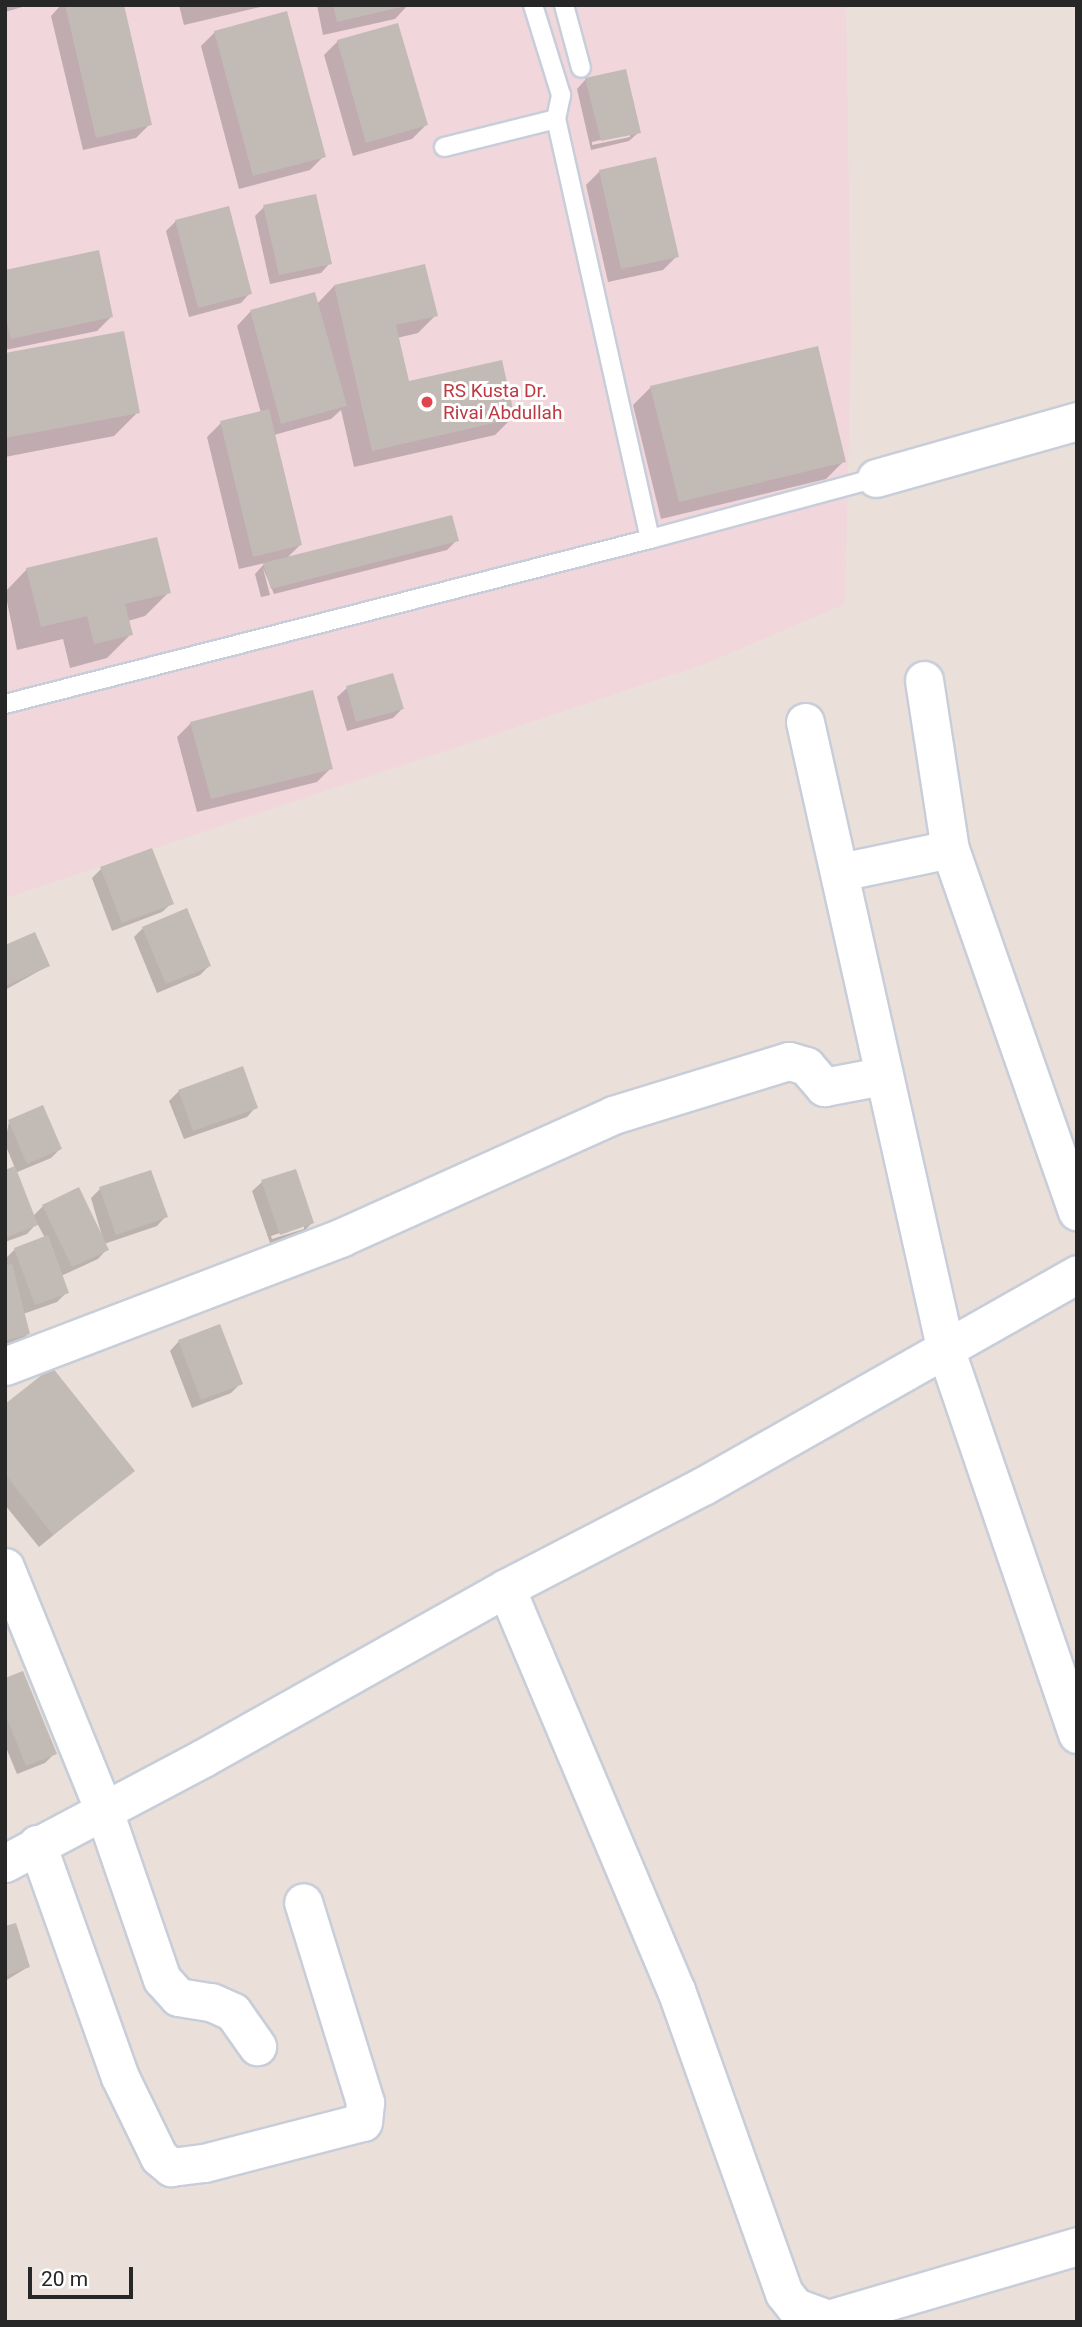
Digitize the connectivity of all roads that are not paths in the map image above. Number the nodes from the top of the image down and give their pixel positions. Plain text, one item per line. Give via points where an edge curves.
1 (533, 5) edge
2 (564, 5) edge
3 (581, 68) dead end
4 (556, 119) junction
5 (444, 146) dead end
6 (1077, 421) edge
7 (876, 478) joint
8 (650, 539) junction
9 (924, 680) dead end
10 (5, 704) edge
11 (805, 722) dead end
12 (950, 849) junction
13 (840, 872) junction
14 (881, 1076) junction
15 (1077, 1211) edge
16 (1077, 1274) edge
17 (946, 1352) junction
18 (5, 1366) edge
19 (5, 1567) edge
20 (506, 1588) junction
21 (1077, 1734) edge
22 (103, 1808) junction
23 (37, 1844) junction
24 (5, 1863) edge
25 (303, 1902) dead end
26 (257, 2046) dead end
27 (1077, 2246) edge

1 - 4 lane via 561,95
2 - 3 lane
4 - 5 lane
4 - 8 lane
6 - 7 street
7 - 8 lane
8 - 10 lane
9 - 12 street
11 - 13 street
12 - 13 street
12 - 15 street
13 - 14 street
14 - 17 street
14 - 18 street via 824,1087 806,1066 789,1061 613,1115 342,1237
16 - 17 street
17 - 20 street
17 - 21 street
19 - 22 street
20 - 22 street via 203,1758
20 - 27 street via 676,1990 784,2293 795,2307 828,2319
22 - 23 street
22 - 26 street via 167,1990 233,2012
23 - 24 street
23 - 25 street via 120,2077 159,2157 172,2167 363,2122 365,2102

